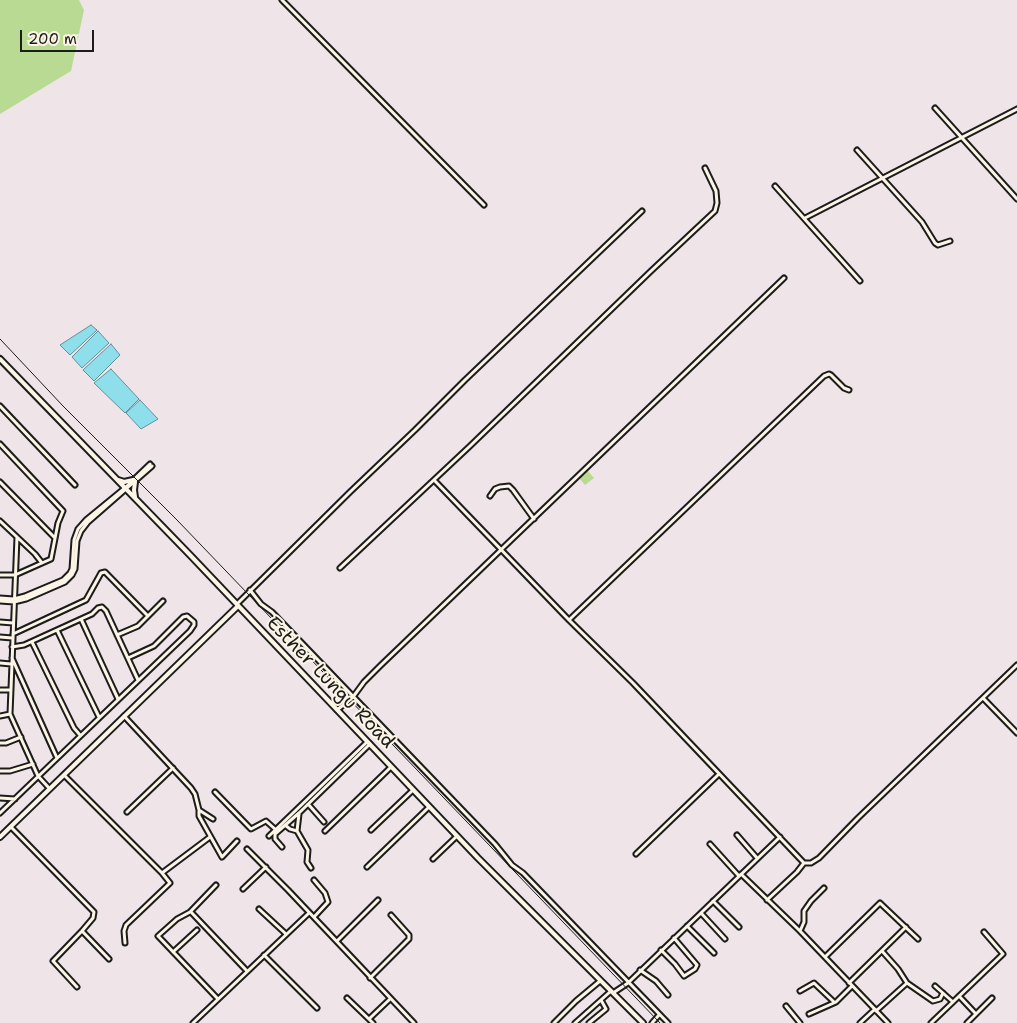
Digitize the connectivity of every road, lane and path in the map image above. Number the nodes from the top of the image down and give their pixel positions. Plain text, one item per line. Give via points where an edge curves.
1 (282, 0) edge
2 (935, 108) dead end
3 (1017, 109) edge
4 (962, 138) junction
5 (857, 150) dead end
6 (705, 168) dead end
7 (884, 178) junction
8 (776, 186) dead end
9 (1017, 199) edge
10 (484, 205) dead end
11 (642, 211) dead end
12 (805, 218) junction
13 (950, 241) dead end
14 (784, 278) dead end
15 (860, 281) dead end
16 (0, 359) edge
17 (848, 390) dead end
18 (0, 406) edge
19 (0, 444) edge
20 (151, 465) dead end
21 (116, 479) junction
22 (434, 480) junction
23 (134, 481) junction
24 (0, 482) edge
25 (74, 485) dead end
26 (126, 489) junction
27 (490, 496) dead end
28 (136, 498) junction
29 (534, 519) junction
30 (0, 521) edge
31 (16, 537) junction
32 (55, 538) junction
33 (502, 550) junction
34 (42, 563) junction
35 (340, 568) dead end
36 (0, 575) edge
37 (15, 575) junction
38 (250, 590) junction
39 (0, 600) edge
40 (14, 600) junction
41 (164, 601) dead end
42 (238, 605) junction
43 (148, 616) junction
44 (81, 619) junction
45 (569, 620) junction
46 (0, 622) edge
47 (13, 623) junction
48 (57, 630) junction
49 (117, 635) junction
50 (12, 636) junction
51 (0, 637) edge
52 (32, 642) junction
53 (12, 647) junction
54 (11, 657) junction
55 (128, 658) junction
56 (0, 664) edge
57 (11, 664) junction
58 (1017, 664) edge
59 (138, 680) junction
60 (0, 690) edge
61 (10, 690) junction
62 (353, 697) junction
63 (983, 698) junction
64 (118, 699) junction
65 (337, 710) junction
66 (10, 714) junction
67 (0, 716) edge
68 (123, 716) junction
69 (99, 717) junction
70 (1017, 733) edge
71 (80, 735) junction
72 (21, 737) junction
73 (368, 743) junction
74 (0, 744) edge
75 (57, 758) junction
76 (33, 764) junction
77 (391, 767) junction
78 (173, 768) junction
79 (0, 771) edge
80 (719, 774) junction
81 (64, 775) junction
82 (38, 776) junction
83 (50, 788) junction
84 (413, 790) junction
85 (215, 792) dead end
86 (0, 798) edge
87 (15, 799) junction
88 (308, 804) junction
89 (429, 807) junction
90 (199, 810) junction
91 (126, 812) dead end
92 (0, 813) edge
93 (299, 813) junction
94 (213, 819) dead end
95 (324, 822) dead end
96 (11, 826) junction
97 (285, 826) junction
98 (276, 830) junction
99 (371, 830) dead end
100 (296, 831) junction
101 (325, 831) dead end
102 (737, 835) dead end
103 (269, 836) dead end
104 (457, 836) junction
105 (0, 837) edge
106 (210, 837) junction
107 (780, 837) junction
108 (237, 841) dead end
109 (710, 844) dead end
110 (282, 847) dead end
111 (247, 849) dead end
112 (636, 854) dead end
113 (757, 858) junction
114 (433, 859) dead end
115 (804, 863) junction
116 (266, 867) junction
117 (367, 867) dead end
118 (311, 868) dead end
119 (162, 873) junction
120 (740, 875) junction
121 (314, 880) dead end
122 (216, 885) dead end
123 (824, 888) dead end
124 (243, 889) dead end
125 (378, 900) dead end
126 (767, 900) junction
127 (713, 901) junction
128 (259, 909) dead end
129 (190, 912) junction
130 (309, 913) junction
131 (701, 913) junction
132 (391, 915) dead end
133 (314, 918) junction
134 (687, 926) junction
135 (739, 927) dead end
136 (906, 927) junction
137 (197, 930) dead end
138 (800, 931) junction
139 (82, 932) junction
140 (984, 932) dead end
141 (286, 934) junction
142 (674, 938) junction
143 (725, 939) dead end
144 (918, 939) dead end
145 (337, 941) junction
146 (125, 943) dead end
147 (661, 950) junction
148 (173, 952) junction
149 (882, 952) junction
150 (714, 953) dead end
151 (264, 955) junction
152 (825, 957) junction
153 (109, 959) dead end
154 (640, 970) junction
155 (247, 971) junction
156 (370, 978) junction
157 (600, 981) junction
158 (628, 983) junction
159 (907, 983) junction
160 (851, 985) junction
161 (935, 986) dead end
162 (77, 987) dead end
163 (800, 991) dead end
164 (612, 992) junction
165 (943, 993) junction
166 (668, 995) dead end
167 (959, 996) junction
168 (347, 998) dead end
169 (992, 998) dead end
170 (218, 999) junction
171 (390, 999) junction
172 (601, 1000) junction
173 (834, 1002) junction
174 (953, 1002) junction
175 (786, 1006) dead end
176 (317, 1008) dead end
177 (875, 1010) junction
178 (809, 1014) dead end
179 (976, 1014) junction
180 (659, 1015) junction
181 (369, 1019) junction
182 (193, 1023) edge
183 (373, 1023) edge
184 (414, 1023) edge
185 (554, 1023) edge
186 (575, 1023) edge
187 (589, 1023) edge
188 (643, 1023) edge
189 (652, 1023) edge
190 (668, 1023) edge
191 (800, 1023) edge
192 (860, 1023) edge
193 (888, 1023) edge
194 (931, 1023) edge
195 (967, 1023) edge

1 - 10 street
2 - 4 street
3 - 4 street
4 - 7 street
4 - 9 street
5 - 7 street
6 - 22 street via 716,191 718,203 715,211
7 - 12 street
7 - 13 street via 922,222 935,243
8 - 12 street
11 - 38 street
12 - 15 street
14 - 29 street
16 - 21 street, Esther Lungu Road
17 - 45 street via 831,375 824,376
18 - 25 street
19 - 32 street via 62,509
20 - 23 street
21 - 23 street
21 - 26 street, Esther Lungu Road
22 - 33 street
22 - 35 street
23 - 26 street
23 - 28 street
24 - 32 street
26 - 28 street, Esther Lungu Road
26 - 40 street via 81,531 75,570 65,582 26,599
27 - 29 street via 500,487 509,486
28 - 42 street, Esther Lungu Road
29 - 33 street
30 - 31 street
31 - 34 street
31 - 37 street
32 - 34 street via 51,559
33 - 45 street
33 - 62 street via 380,666
34 - 37 street
36 - 37 street
37 - 40 street
38 - 42 street
38 - 62 street
39 - 40 street
40 - 47 street
41 - 43 street
42 - 65 street, Esther Lungu Road
42 - 68 street
43 - 49 street via 133,629
43 - 50 street via 104,572 86,600
44 - 48 street
44 - 49 street via 102,607
44 - 64 street
45 - 80 street
46 - 47 street
47 - 50 street
48 - 52 street
48 - 69 street
49 - 55 street
50 - 51 street
50 - 53 street
52 - 53 street
52 - 71 street
53 - 54 street
54 - 57 street
54 - 75 street
55 - 59 street
55 - 59 street via 154,646 183,617 187,616 194,622 190,631
56 - 57 street
57 - 61 street
58 - 63 street
59 - 64 street
60 - 61 street
61 - 66 street
62 - 65 street
62 - 158 street
63 - 70 street
63 - 115 street via 819,858
64 - 69 street
65 - 73 street, Esther Lungu Road
66 - 67 street
66 - 72 street
68 - 78 street
68 - 81 street
69 - 71 street
71 - 75 street
72 - 74 street
72 - 76 street
73 - 77 street, Esther Lungu Road
73 - 88 street
73 - 98 street
75 - 82 street
76 - 79 street
76 - 82 street
77 - 84 street, Esther Lungu Road
77 - 101 street
78 - 90 street via 195,794
78 - 91 street
80 - 107 street
80 - 112 street
81 - 83 street
81 - 119 street
82 - 83 street
82 - 87 street
83 - 96 street
84 - 89 street, Esther Lungu Road
84 - 99 street
85 - 98 street via 251,829 266,820
86 - 87 street
87 - 92 street
88 - 93 street
88 - 95 street
89 - 104 street, Esther Lungu Road
89 - 117 street
90 - 94 street
90 - 106 street
93 - 97 street
93 - 100 street
96 - 105 street
96 - 139 street via 94,912
97 - 100 street
97 - 110 street via 274,836
98 - 103 street
100 - 118 street via 308,850 307,862
102 - 113 street
104 - 114 street
104 - 157 street, Esther Lungu Road
106 - 108 street via 222,857
106 - 119 street
107 - 113 street
107 - 115 street
109 - 120 street
111 - 116 street
113 - 120 street
115 - 126 street
116 - 124 street
116 - 130 street
119 - 146 street via 170,883 126,925
120 - 126 street
120 - 127 street
121 - 133 street via 328,902
122 - 129 street
123 - 138 street via 804,911
125 - 145 street
126 - 138 street
127 - 131 street
127 - 135 street
128 - 141 street
129 - 148 street via 159,934
129 - 155 street
130 - 133 street
130 - 141 street
131 - 134 street
131 - 143 street
132 - 156 street via 409,939
133 - 145 street
134 - 142 street
134 - 150 street
136 - 144 street
136 - 149 street
136 - 152 street via 880,903
137 - 148 street
138 - 152 street
139 - 153 street
139 - 162 street via 53,961
140 - 167 street via 1004,953
141 - 151 street
142 - 147 street
142 - 147 street via 697,965 692,972 684,976
145 - 156 street
147 - 154 street
148 - 170 street
149 - 159 street
149 - 160 street
151 - 155 street
151 - 176 street
152 - 160 street
154 - 158 street
154 - 166 street
155 - 170 street
156 - 171 street
157 - 164 street, Esther Lungu Road
157 - 185 street
158 - 164 street
158 - 180 street
159 - 165 street via 933,1001 940,999
159 - 177 street
160 - 173 street
160 - 177 street
161 - 165 street
163 - 173 street via 814,983
164 - 172 street
164 - 188 street, Esther Lungu Road
165 - 174 street
167 - 174 street
167 - 179 street
168 - 181 street
169 - 179 street
170 - 182 street
171 - 181 street
171 - 184 street
172 - 186 street
172 - 187 street via 606,1009
173 - 178 street
174 - 194 street
175 - 191 street
177 - 192 street
177 - 193 street
179 - 195 street
180 - 189 street
180 - 190 street
181 - 183 street

